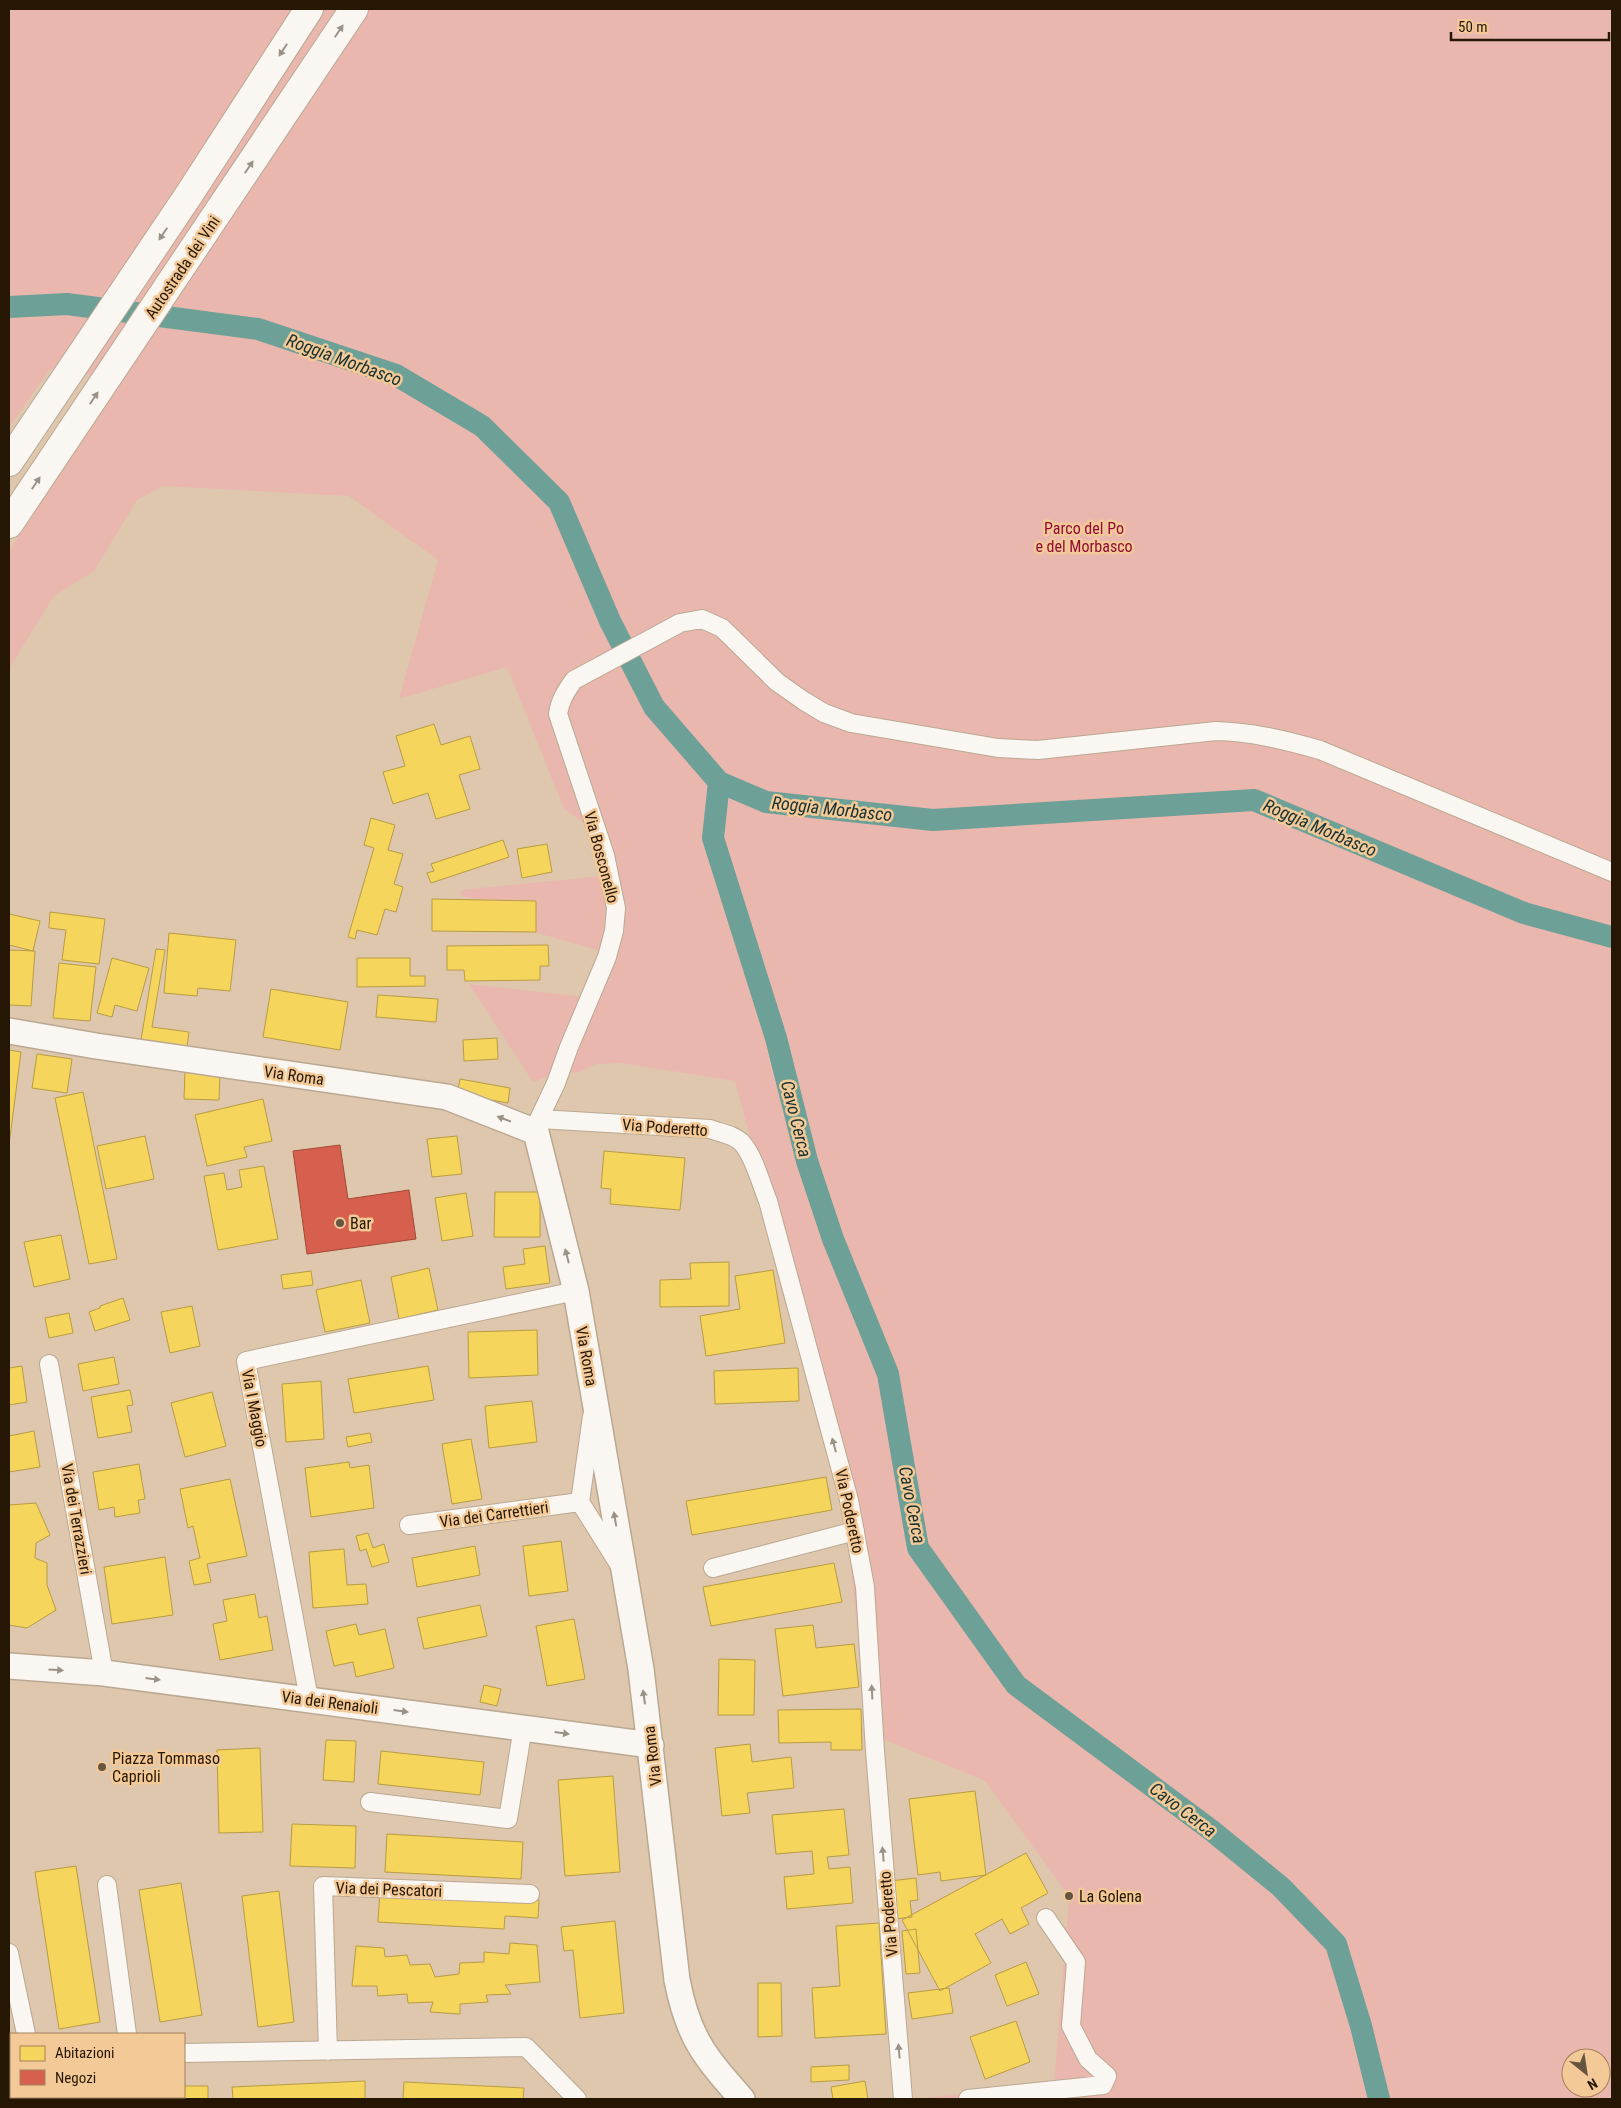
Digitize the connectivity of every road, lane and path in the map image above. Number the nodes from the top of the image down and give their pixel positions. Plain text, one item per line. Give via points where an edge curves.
1 (309, 9) edge
2 (354, 9) edge
3 (9, 462) edge
4 (9, 524) edge
5 (1612, 872) edge
6 (9, 1031) edge
7 (538, 1126) junction
8 (576, 1291) junction
9 (49, 1364) dead end
10 (595, 1401) junction
11 (580, 1502) junction
12 (409, 1526) dead end
13 (855, 1531) junction
14 (713, 1568) dead end
15 (624, 1573) junction
16 (9, 1666) edge
17 (104, 1673) junction
18 (308, 1698) junction
19 (522, 1727) junction
20 (651, 1745) junction
21 (370, 1802) dead end
22 (107, 1885) dead end
23 (530, 1894) dead end
24 (1046, 1918) dead end
25 (9, 1953) edge
26 (26, 2033) edge
27 (127, 2033) edge
28 (328, 2051) junction
29 (185, 2053) edge
30 (577, 2099) edge
31 (742, 2099) edge
32 (903, 2099) edge
33 (968, 2099) edge

1 -> 3 highway
4 -> 2 highway, Autostrada dei Vini
5 - 7 street, Via Bosconello via 1320,750 1272,737 1216,730 1030,750 998,748 851,723 824,713 777,682 722,628 702,619 680,623 574,680 564,693 558,714 605,855 616,908 607,957
7 -> 6 street, Via Roma via 447,1097
8 -> 7 street, Via Roma
13 -> 7 street, Via Poderetto via 768,1201 742,1143 710,1130
8 - 10 street, Via Roma
8 - 18 street, Via I Maggio via 246,1362
9 - 17 street, Via dei Terrazzieri
10 - 11 street
15 -> 10 street, Via Roma
11 - 12 street, Via dei Carrettieri
11 - 15 street
13 - 14 street
32 -> 13 street, Via Poderetto via 865,1587
20 -> 15 street, Via Roma
16 -> 17 street, Via dei Renaioli
17 -> 18 street, Via dei Renaioli
18 -> 19 street, Via dei Renaioli
19 -> 20 street, Via dei Renaioli
19 - 21 street via 508,1819
20 - 31 street, Via Roma via 682,2005 697,2043 709,2062
22 - 27 street
23 - 28 street, Via dei Pescatori via 323,1886
24 - 33 street via 1076,1962 1071,2026 1088,2059 1107,2076 1104,2085
25 - 26 street
28 - 29 street
28 - 30 street via 526,2047

